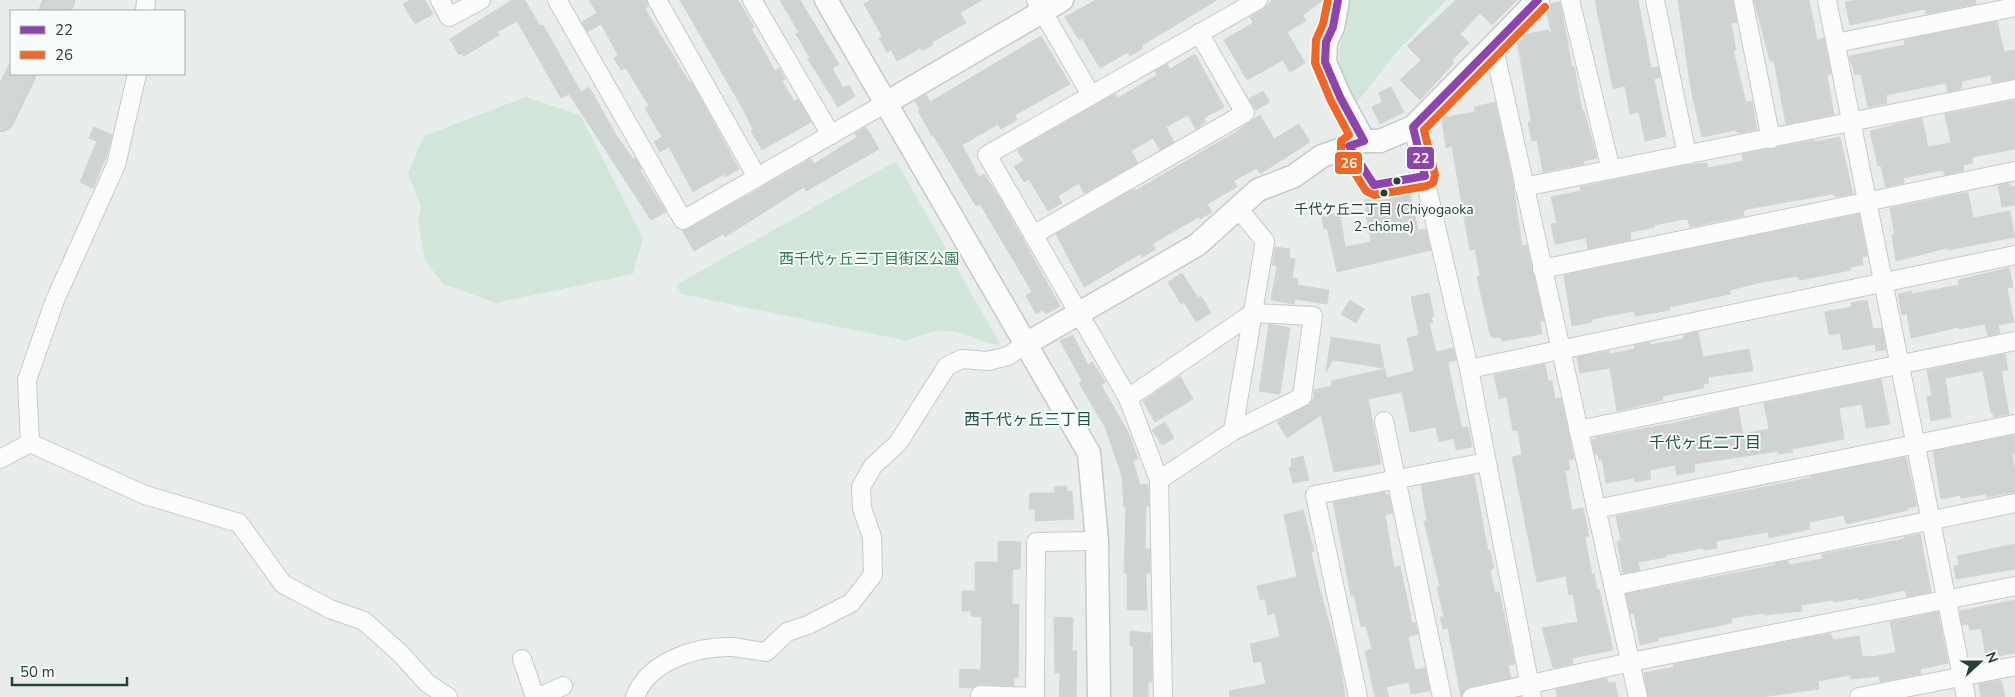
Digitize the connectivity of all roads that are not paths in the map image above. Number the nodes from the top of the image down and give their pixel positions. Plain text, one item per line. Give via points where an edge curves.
1 (440, 0) edge
2 (482, 0) edge
3 (557, 0) edge
4 (657, 0) edge
5 (752, 0) edge
6 (826, 0) edge
7 (1062, 0) edge
8 (1258, 0) edge
9 (1338, 0) edge
10 (1538, 0) edge
11 (1570, 0) edge
12 (1655, 0) edge
13 (1743, 0) edge
14 (1827, 0) edge
15 (1039, 6) edge
16 (2015, 7) edge
17 (1199, 33) junction
18 (1836, 43) junction
19 (1494, 48) junction
20 (21, 75) edge
21 (137, 75) edge
22 (2015, 89) edge
23 (1091, 95) junction
24 (886, 103) junction
25 (0, 117) edge
26 (1852, 122) junction
27 (1413, 127) junction
28 (830, 134) junction
29 (1771, 139) junction
30 (1364, 141) junction
31 (1687, 155) junction
32 (1611, 170) junction
33 (2015, 171) edge
34 (757, 177) junction
35 (1524, 187) junction
36 (1868, 200) junction
37 (1237, 207) junction
38 (1033, 235) junction
39 (2015, 255) edge
40 (1542, 269) junction
41 (1883, 282) junction
42 (1078, 313) junction
43 (1253, 313) junction
44 (2015, 341) edge
45 (1024, 345) junction
46 (1561, 351) junction
47 (1900, 364) junction
48 (1469, 369) junction
49 (1128, 398) junction
50 (1384, 422) dead end
51 (2015, 424) edge
52 (1578, 430) junction
53 (1233, 431) junction
54 (30, 443) junction
55 (1916, 443) junction
56 (0, 459) edge
57 (1486, 462) junction
58 (1397, 479) junction
59 (1159, 480) junction
60 (2015, 503) edge
61 (1596, 509) junction
62 (1930, 519) junction
63 (1097, 541) junction
64 (1614, 586) junction
65 (2015, 586) edge
66 (1946, 600) junction
67 (522, 659) dead end
68 (1631, 662) junction
69 (2015, 666) edge
70 (1962, 676) junction
71 (563, 686) dead end
72 (1530, 691) edge
73 (448, 697) edge
74 (535, 697) edge
75 (539, 697) edge
76 (635, 697) edge
77 (980, 697) edge
78 (1035, 697) edge
79 (1099, 697) edge
80 (1163, 697) edge
81 (1358, 697) edge
82 (1442, 697) edge
83 (1472, 697) edge
84 (1638, 697) edge
85 (1859, 697) edge
86 (1966, 697) edge

1 - 2 street via 449,17
3 - 34 street via 683,220
4 - 34 street
5 - 28 street
6 - 24 street
7 - 15 street
8 - 17 street
9 - 30 street via 1333,27 1326,42 1325,62
10 - 19 street
11 - 32 street
12 - 31 street
13 - 29 street
14 - 18 street
15 - 23 street
15 - 24 street
16 - 18 street
17 - 23 street
17 - 38 street via 1245,113
18 - 26 street
19 - 27 street
19 - 35 street
20 - 25 main road
21 - 54 street via 116,165 55,300 27,380
22 - 26 street
23 - 38 street via 987,155
24 - 28 street
24 - 45 street
26 - 29 street
26 - 36 street
27 - 30 street via 1380,141
27 - 48 street
28 - 34 street
29 - 31 street
30 - 37 street via 1322,156 1294,176 1258,190
31 - 32 street
32 - 35 street
33 - 36 street
35 - 40 street
36 - 40 street
36 - 41 street
37 - 42 street via 1197,245
37 - 43 street via 1265,241
38 - 42 street
39 - 41 street
40 - 46 street
41 - 46 street
41 - 47 street
42 - 45 street
42 - 49 street
43 - 49 street
43 - 53 street
43 - 53 street via 1313,316 1302,397
44 - 47 street
45 - 63 street via 1089,453
45 - 76 street via 1001,358 988,361 962,359 947,366 898,443 873,466 861,487 862,508 872,537 873,575 851,603 787,632 766,652 732,647 694,650 654,670
46 - 48 street
46 - 52 street
47 - 52 street
47 - 55 street
48 - 57 street
49 - 59 street
50 - 58 street
51 - 55 street
52 - 61 street
53 - 59 street
54 - 56 street
54 - 73 street via 145,495 239,523 283,584 330,609 364,621 427,683
55 - 61 street
55 - 62 street
57 - 58 street
57 - 72 street
58 - 81 street via 1315,495
58 - 82 street
59 - 80 street
60 - 62 street
61 - 64 street
62 - 64 street
62 - 66 street
63 - 78 street via 1036,542
63 - 79 street
64 - 68 street
65 - 66 street
66 - 68 street
66 - 70 street
67 - 74 street
68 - 72 street
68 - 84 street
69 - 70 street
70 - 85 street
70 - 86 street
71 - 75 street
72 - 83 street
77 - 78 street via 980,694

